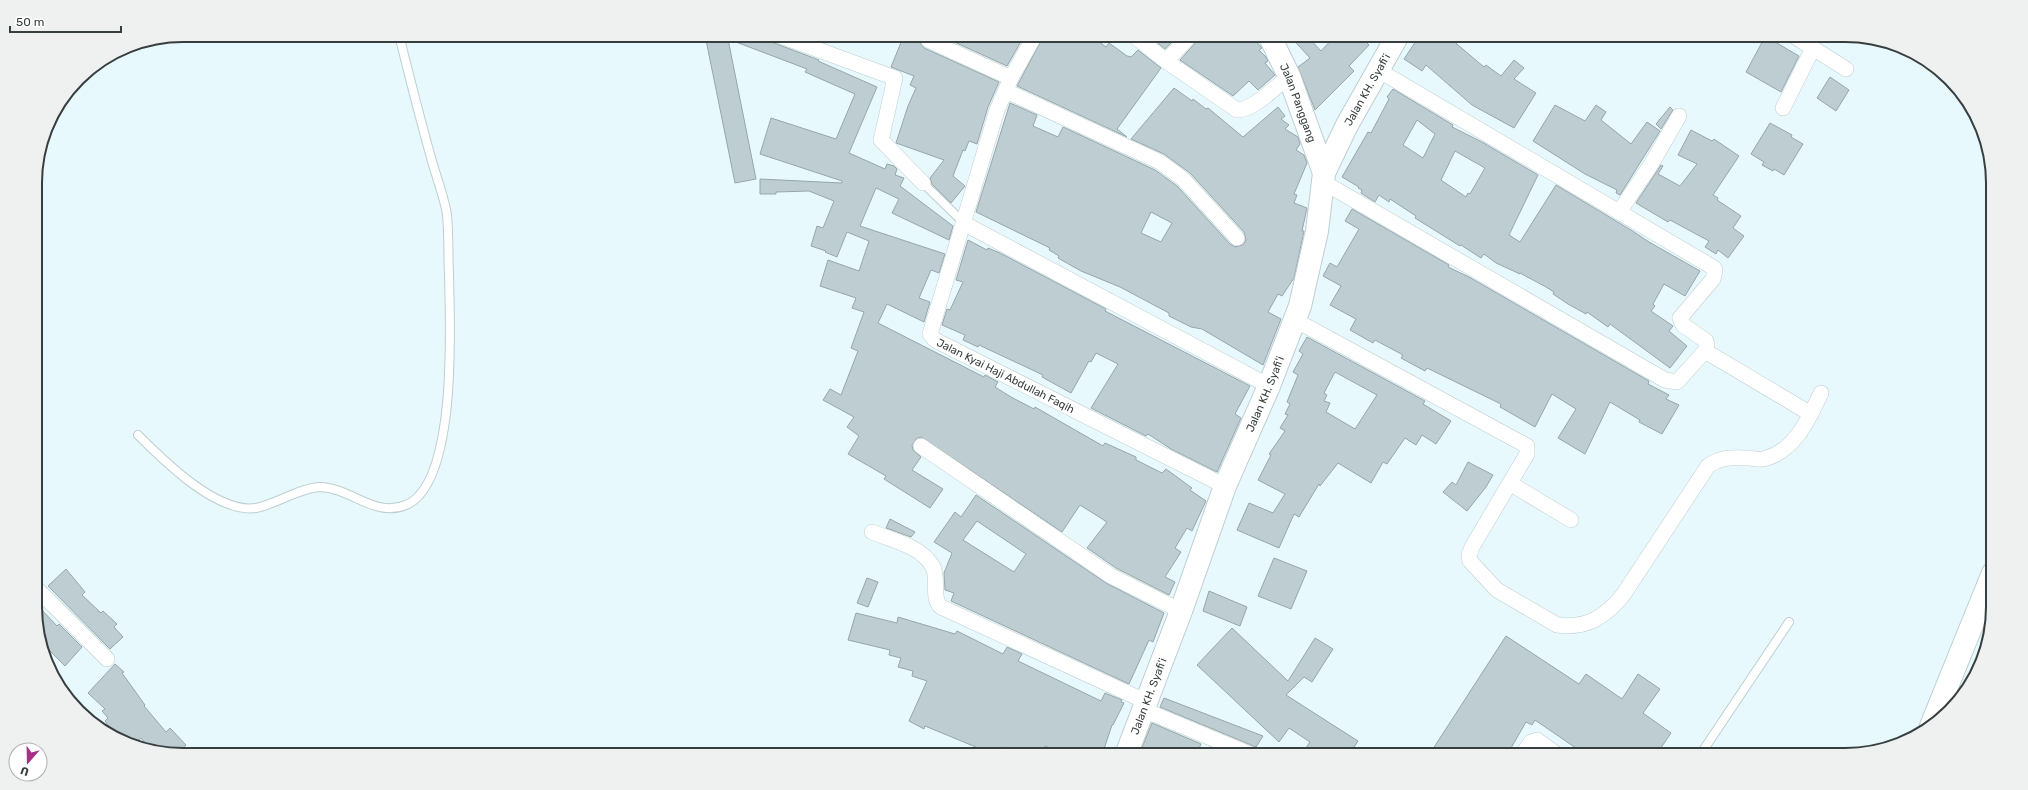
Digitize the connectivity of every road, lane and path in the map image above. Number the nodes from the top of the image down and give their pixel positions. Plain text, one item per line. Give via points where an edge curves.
1 (401, 42) edge
2 (797, 42) edge
3 (932, 42) edge
4 (1032, 42) edge
5 (1142, 42) edge
6 (1184, 42) edge
7 (1272, 42) edge
8 (1394, 42) edge
9 (1803, 42) edge
10 (1813, 48) junction
11 (1166, 61) junction
12 (1846, 69) dead end
13 (1378, 70) junction
14 (1289, 76) junction
15 (1009, 84) junction
16 (1783, 108) dead end
17 (1679, 116) dead end
18 (1324, 177) junction
19 (923, 183) joint
20 (1619, 212) junction
21 (965, 224) junction
22 (1237, 238) dead end
23 (1295, 320) junction
24 (1705, 351) junction
25 (1269, 386) junction
26 (1821, 393) dead end
27 (1811, 414) junction
28 (138, 435) dead end
29 (921, 446) dead end
30 (1511, 484) junction
31 (1225, 486) junction
32 (1570, 520) dead end
33 (872, 532) dead end
34 (1986, 590) edge
35 (42, 594) edge
36 (1180, 611) junction
37 (1789, 622) dead end
38 (107, 659) dead end
39 (1145, 706) junction
40 (1935, 715) edge
41 (1129, 748) edge
42 (1237, 748) edge
43 (1527, 748) edge
44 (1548, 748) edge
45 (1705, 748) edge

1 - 28 lane via 447,215 450,391 438,455 430,479 420,495 408,504 391,509 379,508 338,489 317,487 256,508 235,507 176,472
2 - 19 street via 895,78 881,140
3 - 15 street
4 - 15 street, Jalan Kyai Haji Abdullah Faqih
5 - 11 street
6 - 11 street
7 - 14 main road, Jalan Panggang
8 - 13 main road, Jalan KH. Syafi'i
9 - 10 street
10 - 12 street
10 - 16 street
11 - 14 street via 1236,110 1242,111
13 - 18 main road, Jalan KH. Syafi'i via 1347,125
13 - 20 street
14 - 18 main road, Jalan Panggang
15 - 21 street, Jalan Kyai Haji Abdullah Faqih via 997,110
15 - 22 street via 1160,162 1183,179
17 - 20 street via 1656,152 1652,164
18 - 23 main road, Jalan KH. Syafi'i via 1317,231
18 - 24 street via 1665,380 1677,382
19 - 21 lane
20 - 24 street via 1716,270 1713,279 1680,318 1683,325 1706,341
21 - 25 street
21 - 31 street, Jalan Kyai Haji Abdullah Faqih via 932,327 932,337
23 - 25 main road, Jalan KH. Syafi'i
23 - 30 street via 1524,444 1528,449 1527,454
24 - 27 street
25 - 31 main road, Jalan KH. Syafi'i
26 - 27 street
27 - 30 street via 1785,449 1767,459 1727,457 1708,466 1622,595 1610,610 1589,623 1557,625 1498,590 1470,561 1472,547
29 - 36 street via 1110,576
30 - 32 street
31 - 36 main road, Jalan KH. Syafi'i
33 - 39 street via 924,555 935,573 936,599 941,608
34 - 40 main road
35 - 38 street
36 - 39 main road, Jalan KH. Syafi'i
37 - 45 lane
39 - 41 main road, Jalan KH. Syafi'i
39 - 42 street
43 - 44 street via 1531,742 1537,740

